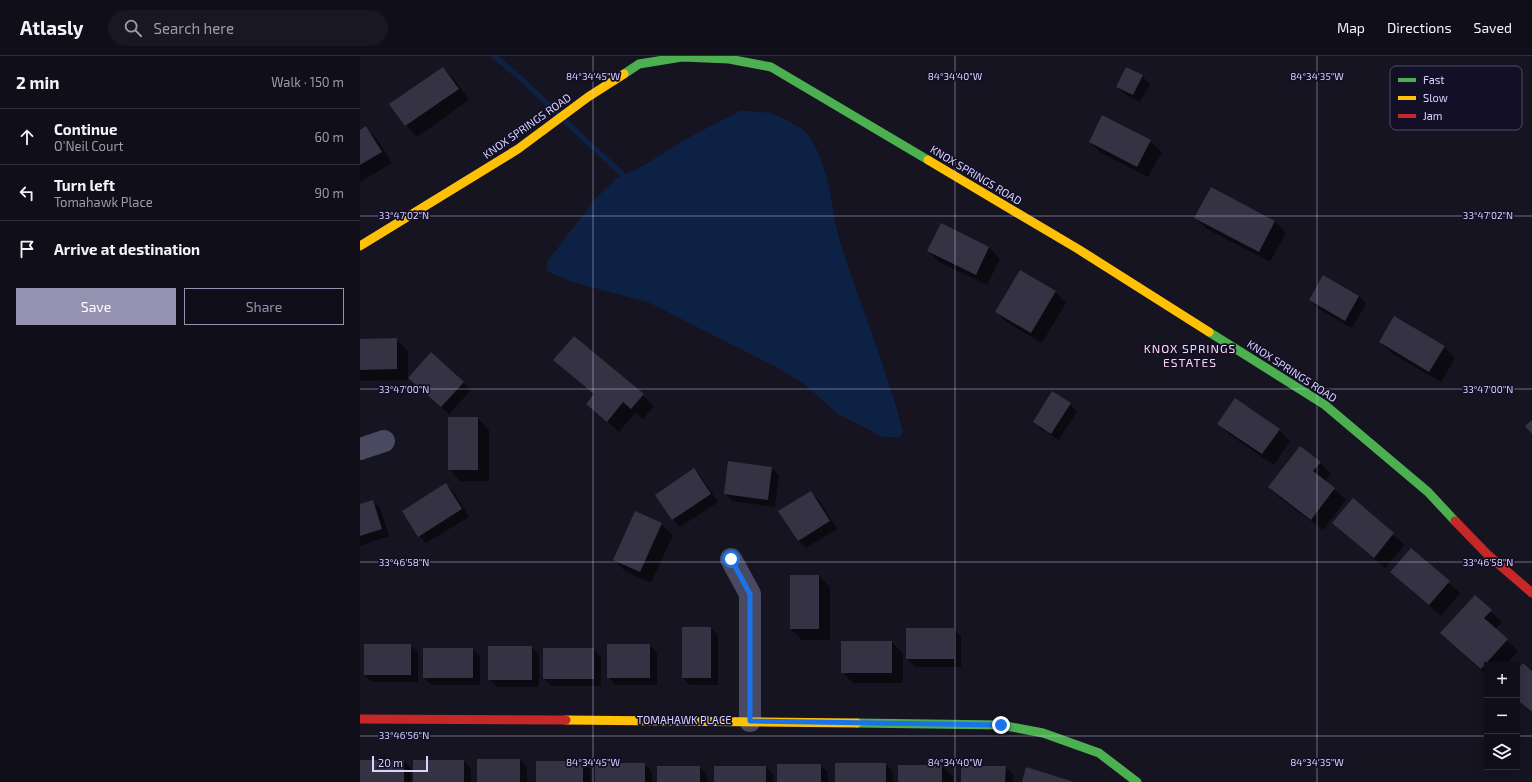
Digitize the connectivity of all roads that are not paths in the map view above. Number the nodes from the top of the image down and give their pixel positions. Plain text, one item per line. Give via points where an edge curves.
1 (360, 246) edge
2 (384, 441) dead end
3 (360, 449) edge
4 (731, 559) dead end
5 (1532, 592) edge
6 (360, 719) edge
7 (750, 721) junction
8 (1137, 782) edge

1 - 5 street, KNOX SPRINGS ROAD via 518,149 588,97 639,64 682,58 729,59 771,68 1078,249 1325,405 1428,492 1487,554
2 - 3 street
4 - 7 street via 750,594
6 - 7 street, TOMAHAWK PLACE
7 - 8 street, TOMAHAWK PLACE via 1001,725 1043,733 1099,753

